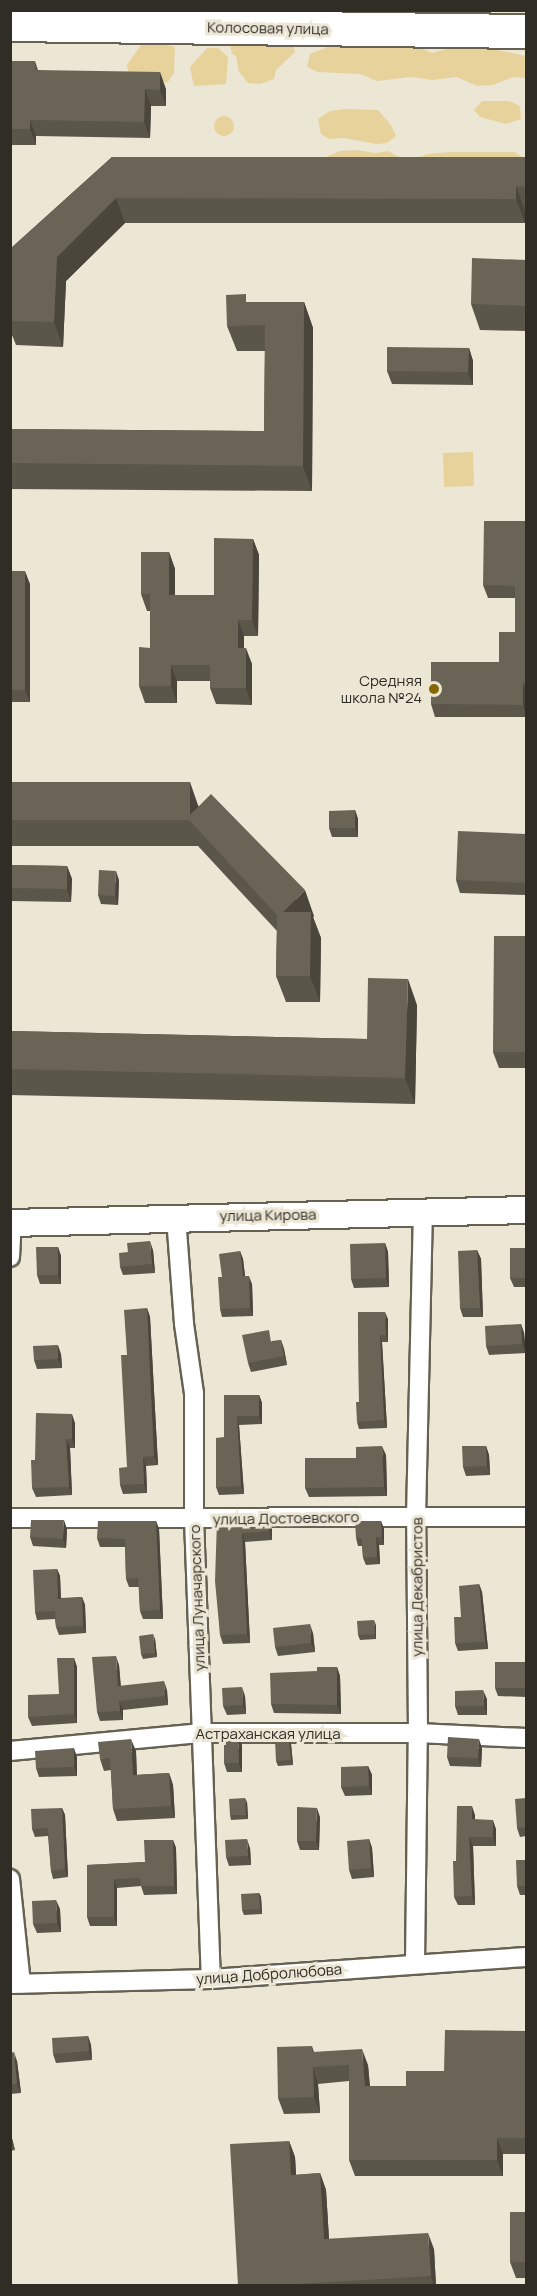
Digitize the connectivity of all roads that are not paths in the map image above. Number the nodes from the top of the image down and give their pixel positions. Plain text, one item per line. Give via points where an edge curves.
1 (10, 24) edge
2 (526, 32) edge
3 (526, 1210) edge
4 (423, 1212) junction
5 (176, 1217) junction
6 (11, 1223) edge
7 (10, 1257) edge
8 (416, 1517) junction
9 (526, 1517) edge
10 (10, 1518) edge
11 (194, 1519) junction
12 (202, 1733) junction
13 (418, 1733) junction
14 (526, 1738) edge
15 (10, 1751) edge
16 (10, 1879) edge
17 (526, 1957) edge
18 (415, 1963) junction
19 (211, 1979) junction
20 (16, 1983) edge

1 - 2 highway, Колосовая улица
3 - 4 main road, улица Кирова
4 - 5 main road, улица Кирова
4 - 8 street, улица Декабристов
5 - 6 main road, улица Кирова
5 - 11 street, улица Луначарского via 194,1393
6 - 7 street
8 - 9 street, улица Достоевского
8 - 11 street, улица Достоевского
8 - 13 street, улица Декабристов
10 - 11 street, улица Достоевского
11 - 12 street, улица Луначарского
12 - 13 street, Астраханская улица
12 - 15 street, Астраханская улица
12 - 19 street, улица Луначарского
13 - 14 street, Астраханская улица
13 - 18 street, улица Декабристов
16 - 20 street
17 - 18 street, улица Добролюбова
18 - 19 street, улица Добролюбова
19 - 20 street, улица Добролюбова

